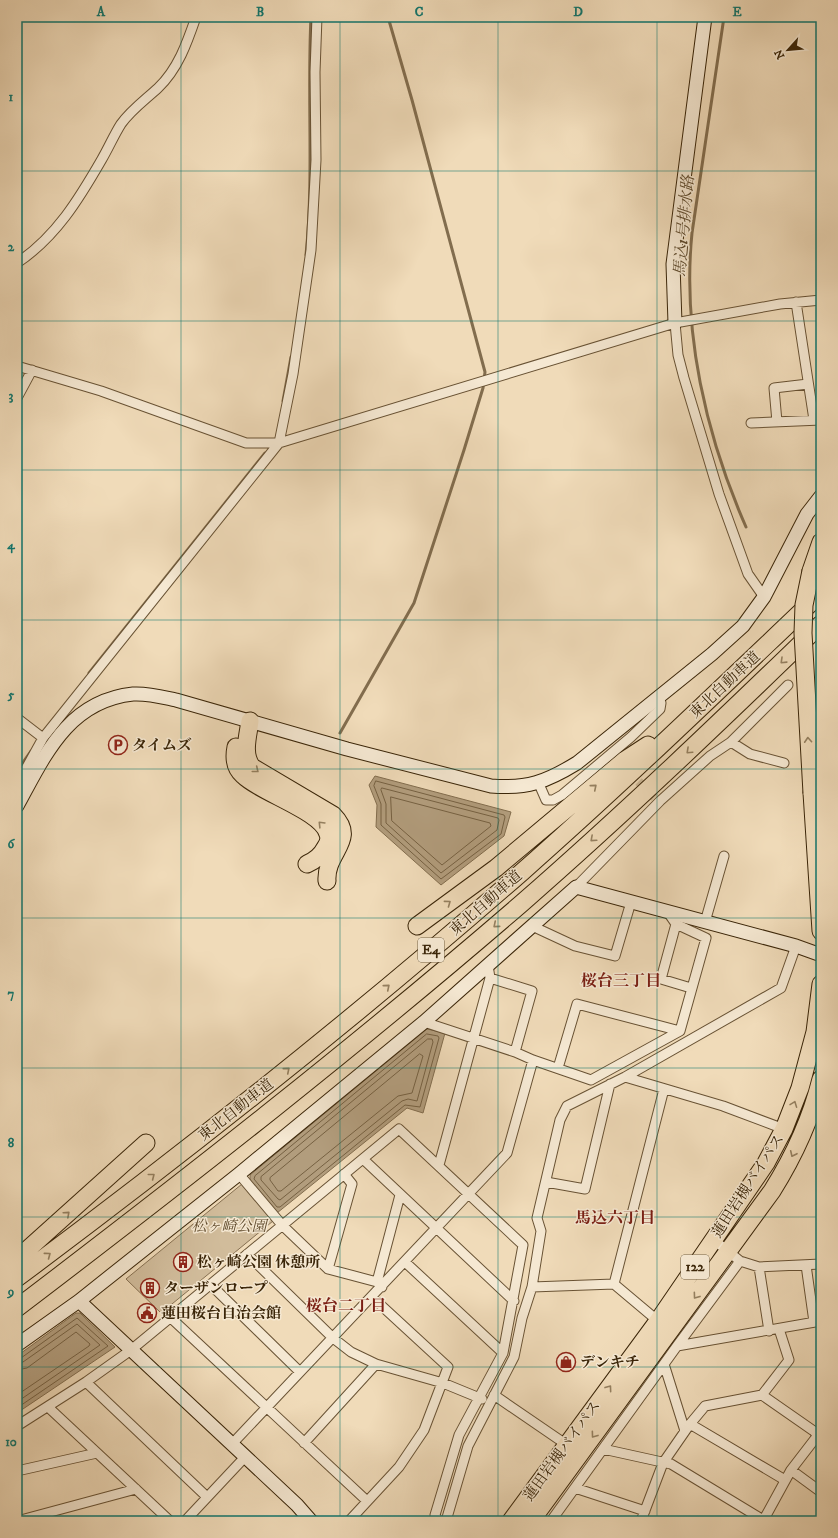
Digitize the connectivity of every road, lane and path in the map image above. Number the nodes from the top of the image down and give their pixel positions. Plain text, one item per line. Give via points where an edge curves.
1 (196, 17) edge
2 (317, 17) edge
3 (705, 17) edge
4 (17, 263) edge
5 (821, 300) edge
6 (796, 302) junction
7 (675, 323) junction
8 (17, 366) edge
9 (32, 370) junction
10 (808, 384) junction
11 (17, 398) edge
12 (817, 420) edge
13 (777, 422) junction
14 (751, 423) dead end
15 (279, 443) junction
16 (821, 496) edge
17 (821, 542) edge
18 (821, 594) edge
19 (764, 597) junction
20 (821, 624) edge
21 (788, 685) dead end
22 (660, 696) junction
23 (17, 718) edge
24 (690, 718) junction
25 (250, 721) junction
26 (43, 738) junction
27 (731, 742) junction
28 (784, 763) dead end
29 (539, 784) junction
30 (17, 785) edge
31 (17, 806) edge
32 (724, 856) dead end
33 (307, 864) dead end
34 (327, 882) dead end
35 (576, 887) junction
36 (631, 902) junction
37 (667, 911) junction
38 (705, 922) junction
39 (676, 924) junction
40 (417, 926) dead end
41 (532, 926) junction
42 (821, 931) edge
43 (796, 946) junction
44 (821, 955) edge
45 (488, 965) junction
46 (490, 978) junction
47 (821, 984) edge
48 (691, 988) junction
49 (424, 1022) junction
50 (680, 1031) junction
51 (474, 1040) junction
52 (515, 1052) junction
53 (533, 1060) junction
54 (558, 1068) junction
55 (610, 1069) junction
56 (821, 1078) edge
57 (617, 1080) junction
58 (664, 1089) junction
59 (784, 1129) junction
60 (146, 1143) dead end
61 (363, 1159) junction
62 (439, 1165) junction
63 (239, 1174) junction
64 (344, 1174) junction
65 (546, 1182) junction
66 (400, 1195) junction
67 (470, 1195) junction
68 (282, 1225) junction
69 (437, 1229) junction
70 (714, 1240) junction
71 (247, 1254) junction
72 (734, 1256) junction
73 (17, 1258) edge
74 (405, 1262) junction
75 (806, 1264) junction
76 (821, 1264) edge
77 (759, 1267) junction
78 (328, 1269) junction
79 (17, 1278) edge
80 (379, 1284) junction
81 (614, 1284) junction
82 (211, 1285) junction
83 (532, 1287) junction
84 (372, 1297) junction
85 (79, 1301) junction
86 (514, 1301) junction
87 (17, 1308) edge
88 (171, 1318) junction
89 (658, 1321) junction
90 (818, 1322) edge
91 (779, 1330) junction
92 (768, 1331) junction
93 (334, 1338) junction
94 (17, 1345) edge
95 (677, 1346) junction
96 (131, 1350) junction
97 (503, 1353) junction
98 (376, 1364) junction
99 (664, 1364) junction
100 (300, 1372) junction
101 (86, 1382) junction
102 (443, 1384) junction
103 (762, 1395) junction
104 (478, 1397) junction
105 (492, 1398) junction
106 (48, 1407) junction
107 (267, 1408) junction
108 (17, 1426) edge
109 (688, 1428) junction
110 (820, 1434) edge
111 (304, 1443) junction
112 (232, 1444) junction
113 (567, 1446) junction
114 (603, 1449) junction
115 (97, 1453) junction
116 (245, 1457) junction
117 (663, 1463) junction
118 (791, 1470) junction
119 (17, 1471) edge
120 (785, 1480) junction
121 (575, 1488) junction
122 (136, 1489) junction
123 (821, 1492) edge
124 (207, 1497) junction
125 (367, 1502) junction
126 (645, 1511) junction
127 (17, 1521) edge
128 (170, 1521) edge
129 (184, 1521) edge
130 (311, 1521) edge
131 (349, 1521) edge
132 (438, 1521) edge
133 (446, 1521) edge
134 (511, 1521) edge
135 (531, 1521) edge
136 (551, 1521) edge
137 (641, 1521) edge
138 (764, 1521) edge

1 - 4 street via 172,74 138,104 121,124 69,213 49,238
2 - 15 street via 316,160 311,250 293,374
3 - 7 street via 673,264
5 - 6 street
6 - 7 street
6 - 10 street
7 - 15 street
7 - 19 street via 678,355 719,494 748,574
8 - 9 street
9 - 11 street
9 - 15 street via 101,391 246,443
10 - 12 street
10 - 13 street via 774,388
12 - 13 street
13 - 14 street
15 - 26 street
16 - 19 street via 807,514
42 -> 17 highway, bridge via 803,639 804,605 811,571
18 - 24 highway, 東北自動車道 / E4
19 - 22 street via 743,626
20 -> 87 highway, 東北自動車道 / E4 via 639,797 446,968 228,1146
21 - 27 street
22 - 29 street via 577,763
22 - 29 street via 660,709 562,795 553,800 546,800
23 - 26 street
40 -> 24 highway via 496,868 625,760
79 -> 24 highway, 東北自動車道 / E4 via 227,1118 356,1013 523,871
25 - 29 street via 347,750 491,786 508,788
25 - 31 street via 151,695 134,694 97,704 81,713 47,750
33 -> 25 highway via 322,854 329,839 328,832 319,820 260,787 238,769 236,742
25 -> 34 highway via 246,754 247,761 252,767 333,814 342,826 342,840 326,870
26 - 30 street
27 - 28 street via 750,754
27 - 35 street via 657,800
32 - 38 street
35 - 36 street
35 - 41 street
36 - 37 street
36 - 41 street via 615,956 575,946
37 - 38 street
37 - 39 street
38 - 43 street
39 - 48 street via 706,938
39 - 48 street via 661,979
41 - 45 street
43 - 44 street
43 - 57 street via 781,988
45 - 46 street
45 - 49 street
46 - 51 street
46 - 52 street via 532,992
59 -> 47 highway, 蓮田岩槻バイパス / 122 via 800,1088 815,1032
48 - 50 street
49 - 51 street
49 - 63 street
50 - 54 street via 577,1004
50 - 55 street
51 - 52 street
51 - 62 street
52 - 53 street
53 - 54 street
53 - 67 street via 507,1153
54 - 55 street via 591,1080
55 - 57 street
56 -> 72 highway, 蓮田岩槻バイパス / 122 via 809,1120 786,1169
57 - 58 street
57 - 65 street via 567,1106 560,1120
57 - 65 street via 585,1189
58 - 59 street via 723,1106
58 - 81 street
59 - 70 highway, 蓮田岩槻バイパス / 122 via 766,1163
73 -> 60 highway
61 - 62 street via 399,1129
61 - 64 street
61 - 66 street
62 - 67 street
63 - 68 street
63 - 85 street
64 - 68 street
64 - 78 street via 352,1184
65 - 83 street via 537,1218 541,1231
66 - 69 street
66 - 80 street
67 - 69 street
67 - 86 street via 523,1245
68 - 71 street
68 - 78 street
69 - 74 street
69 - 86 street
70 - 72 street
70 - 89 highway, 蓮田岩槻バイパス / 122
71 - 82 street
71 - 93 street
72 - 77 street
72 - 95 street
72 -> 135 highway, 蓮田岩槻バイパス / 122
74 - 80 street
74 - 97 street
75 - 76 street
75 - 77 street
75 - 90 street
77 - 92 street
78 - 80 street
80 - 84 street
81 - 83 street
81 - 89 street
82 - 88 street
82 - 100 street
83 - 105 street via 514,1357
84 - 93 street
84 - 102 street via 448,1367
85 - 94 street
85 - 96 street
86 - 97 street
88 - 96 street
88 - 107 street
113 -> 89 highway, 蓮田岩槻バイパス / 122
90 - 91 street
91 - 92 street
91 - 103 street via 790,1360
92 - 95 street
93 - 98 street via 351,1352
93 - 100 street
95 - 99 street
96 - 101 street
96 - 112 street
97 - 104 street
98 - 102 street
98 - 111 street
99 - 109 street
99 - 114 street
100 - 107 street
101 - 106 street
101 - 124 street
102 - 104 street
102 - 125 street via 424,1430 399,1467
103 - 109 street via 706,1406
103 - 110 street
104 - 105 street
104 - 132 street via 459,1435 435,1515
105 - 113 street
105 - 133 street via 468,1446
106 - 108 street
106 - 115 street
107 - 111 street
107 - 112 street
109 - 117 street
109 - 120 street
110 - 118 street
111 - 125 street
112 - 116 street
113 - 134 highway, 蓮田岩槻バイパス / 122
114 - 117 street
114 - 121 street
115 - 119 street
115 - 122 street
116 - 124 street
116 - 130 street
117 - 126 street
117 - 138 street via 671,1464
118 - 120 street
118 - 123 street
120 - 138 street
121 - 126 street
121 - 136 street
122 - 127 street
122 - 128 street
124 - 129 street
125 - 131 street
126 - 137 street

